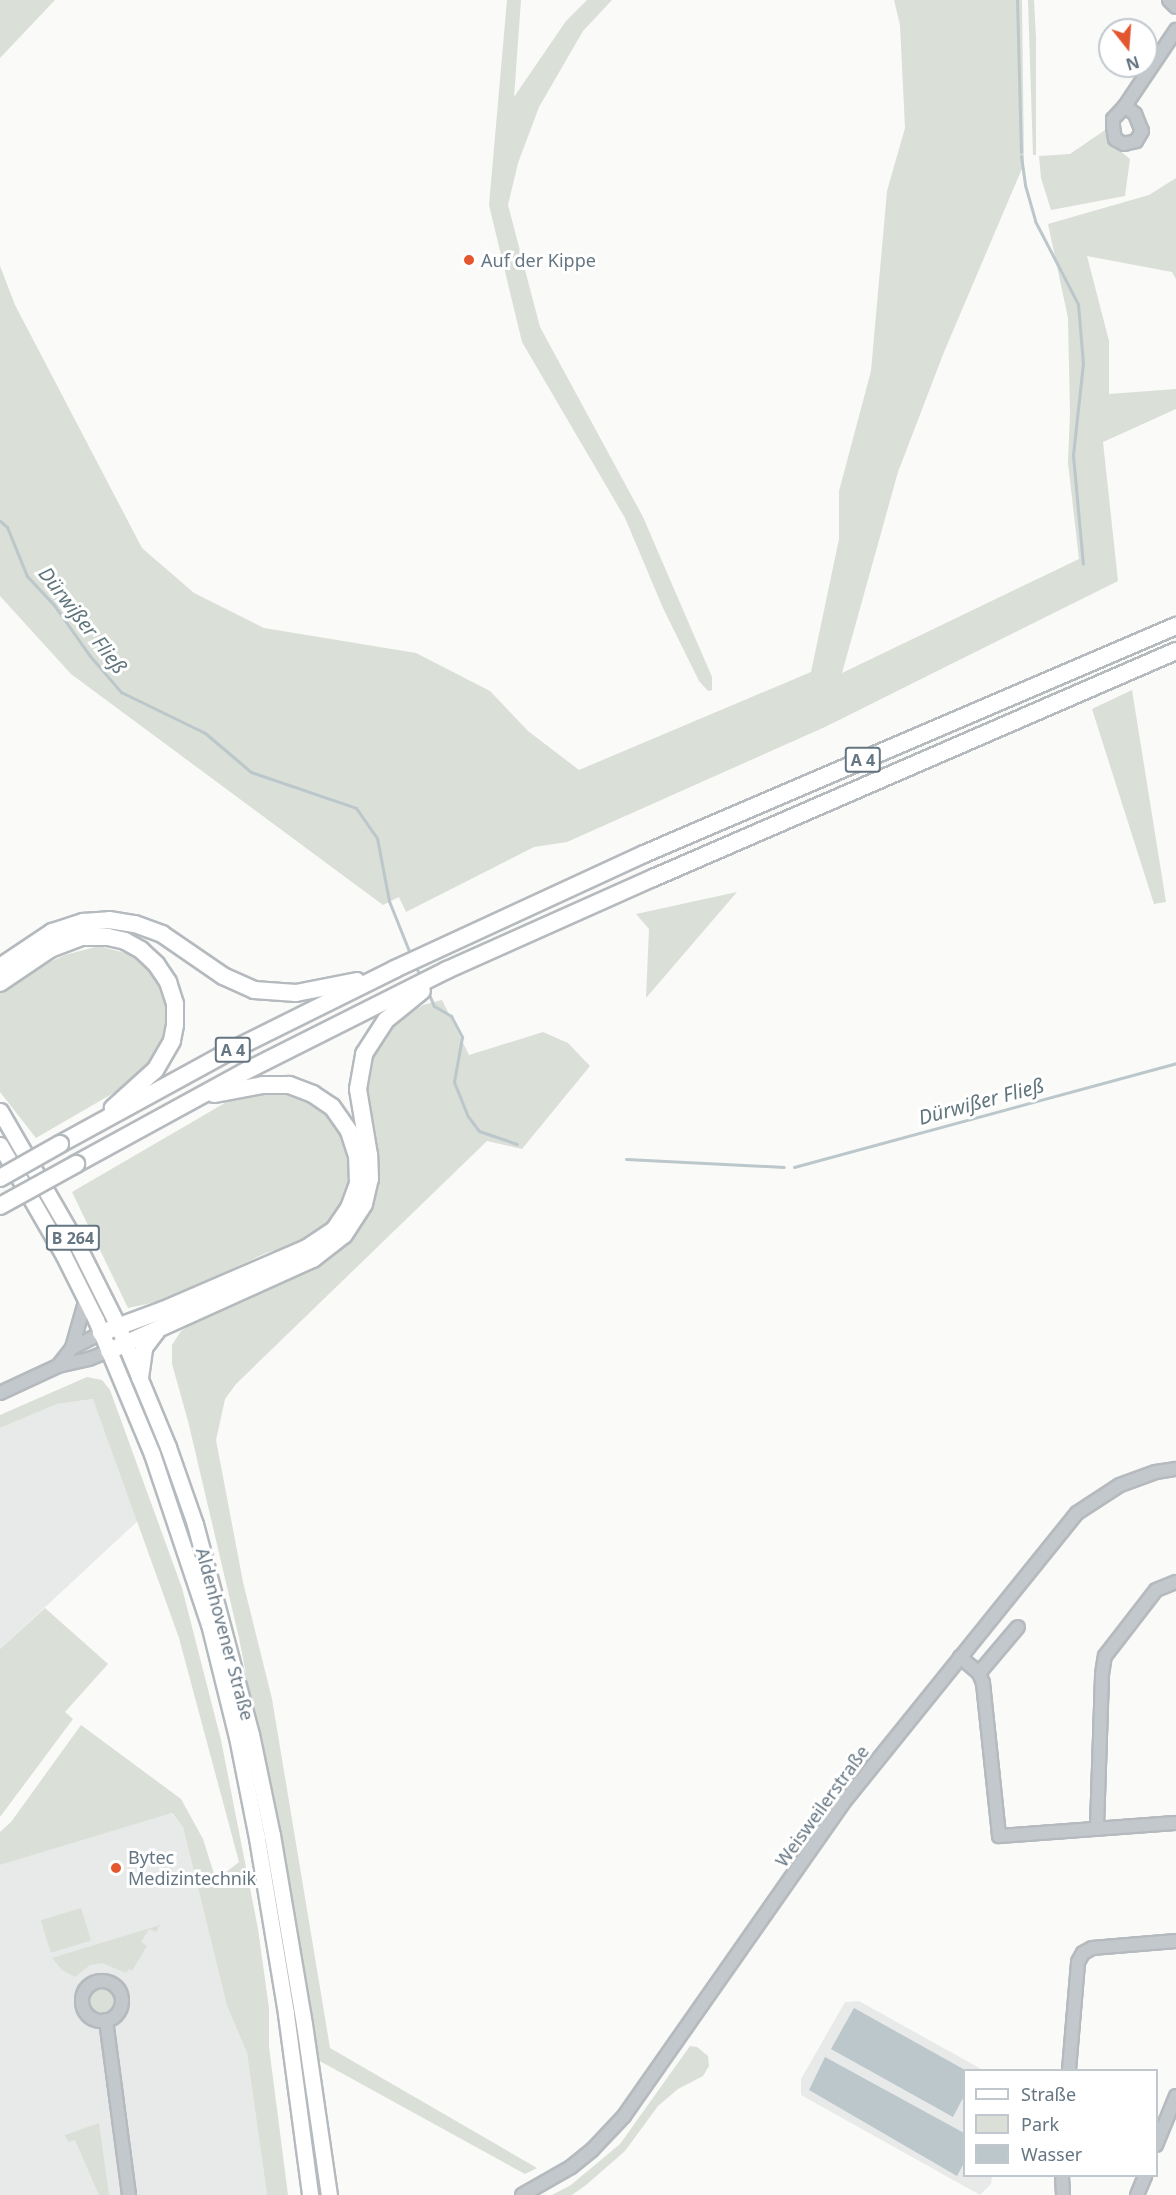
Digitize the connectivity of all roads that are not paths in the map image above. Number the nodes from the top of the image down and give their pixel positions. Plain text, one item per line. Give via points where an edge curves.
1 (1169, 0) edge
2 (1176, 7) edge
3 (1176, 30) edge
4 (1125, 106) dead end
5 (1176, 626) edge
6 (1176, 651) edge
7 (0, 967) edge
8 (378, 976) junction
9 (0, 983) edge
10 (408, 996) junction
11 (196, 1098) junction
12 (0, 1111) edge
13 (92, 1127) junction
14 (0, 1145) edge
15 (0, 1178) edge
16 (0, 1206) edge
17 (86, 1299) junction
18 (118, 1326) junction
19 (159, 1329) junction
20 (101, 1333) junction
21 (124, 1343) junction
22 (72, 1348) junction
23 (109, 1351) junction
24 (58, 1366) junction
25 (140, 1378) junction
26 (0, 1393) edge
27 (1176, 1469) edge
28 (1176, 1582) edge
29 (1018, 1627) dead end
30 (960, 1657) junction
31 (978, 1673) junction
32 (1176, 1823) edge
33 (1097, 1827) junction
34 (1176, 1941) edge
35 (106, 2020) dead end
36 (1069, 2069) edge
37 (1176, 2096) edge
38 (1158, 2140) edge
39 (1062, 2177) edge
40 (1143, 2177) edge
41 (308, 2192) edge
42 (129, 2195) edge
43 (329, 2195) edge
44 (522, 2195) edge
45 (1063, 2195) edge
46 (1137, 2195) edge

1 - 2 street
3 - 4 street
5 - 8 highway, A 4 via 644,854
6 - 10 highway, A 4 via 447,970
7 - 8 highway via 61,929 109,920 162,934 223,976 263,992 297,993
8 - 13 highway, A 4
9 - 13 highway via 60,943 89,936 132,945 152,959 165,977 176,1018 166,1054 148,1077
10 - 11 highway, A 4
10 - 19 highway via 380,1028 362,1063 358,1089 370,1179 364,1204 350,1227 313,1259
11 - 16 highway, A 4, bridge
11 - 18 highway via 263,1085 289,1085 313,1094 341,1117 354,1143 358,1170 354,1196 334,1230 306,1248
12 - 18 main road, Aldenhovener Straße / B 264 via 79,1248
13 - 15 highway, A 4, bridge
14 - 17 main road, Aldenhovener Straße / B 264
17 - 20 main road, Aldenhovener Straße / B 264
17 - 22 street
18 - 20 highway
18 - 21 main road, Aldenhovener Straße
19 - 21 highway
19 - 25 highway via 144,1348
20 - 22 street
20 - 23 main road, Aldenhovener Straße / B 264
21 - 23 highway
21 - 25 main road, Aldenhovener Straße
22 - 24 street
23 - 24 street
23 - 41 main road, Aldenhovener Straße via 152,1454 189,1560 237,1737 273,1932
24 - 26 street
25 - 43 main road, Aldenhovener Straße via 195,1524 251,1734 301,2002
27 - 30 street, Weisweilerstraße via 1120,1485 1077,1513
28 - 33 street via 1156,1590 1105,1656
29 - 31 street
30 - 31 street
30 - 44 street, Weisweilerstraße via 840,1807 624,2116 571,2167
31 - 33 street via 983,1683 999,1836
32 - 33 street
34 - 36 street via 1092,1948 1083,1953 1078,1962
35 - 42 street
37 - 38 street
39 - 45 street
40 - 46 street

